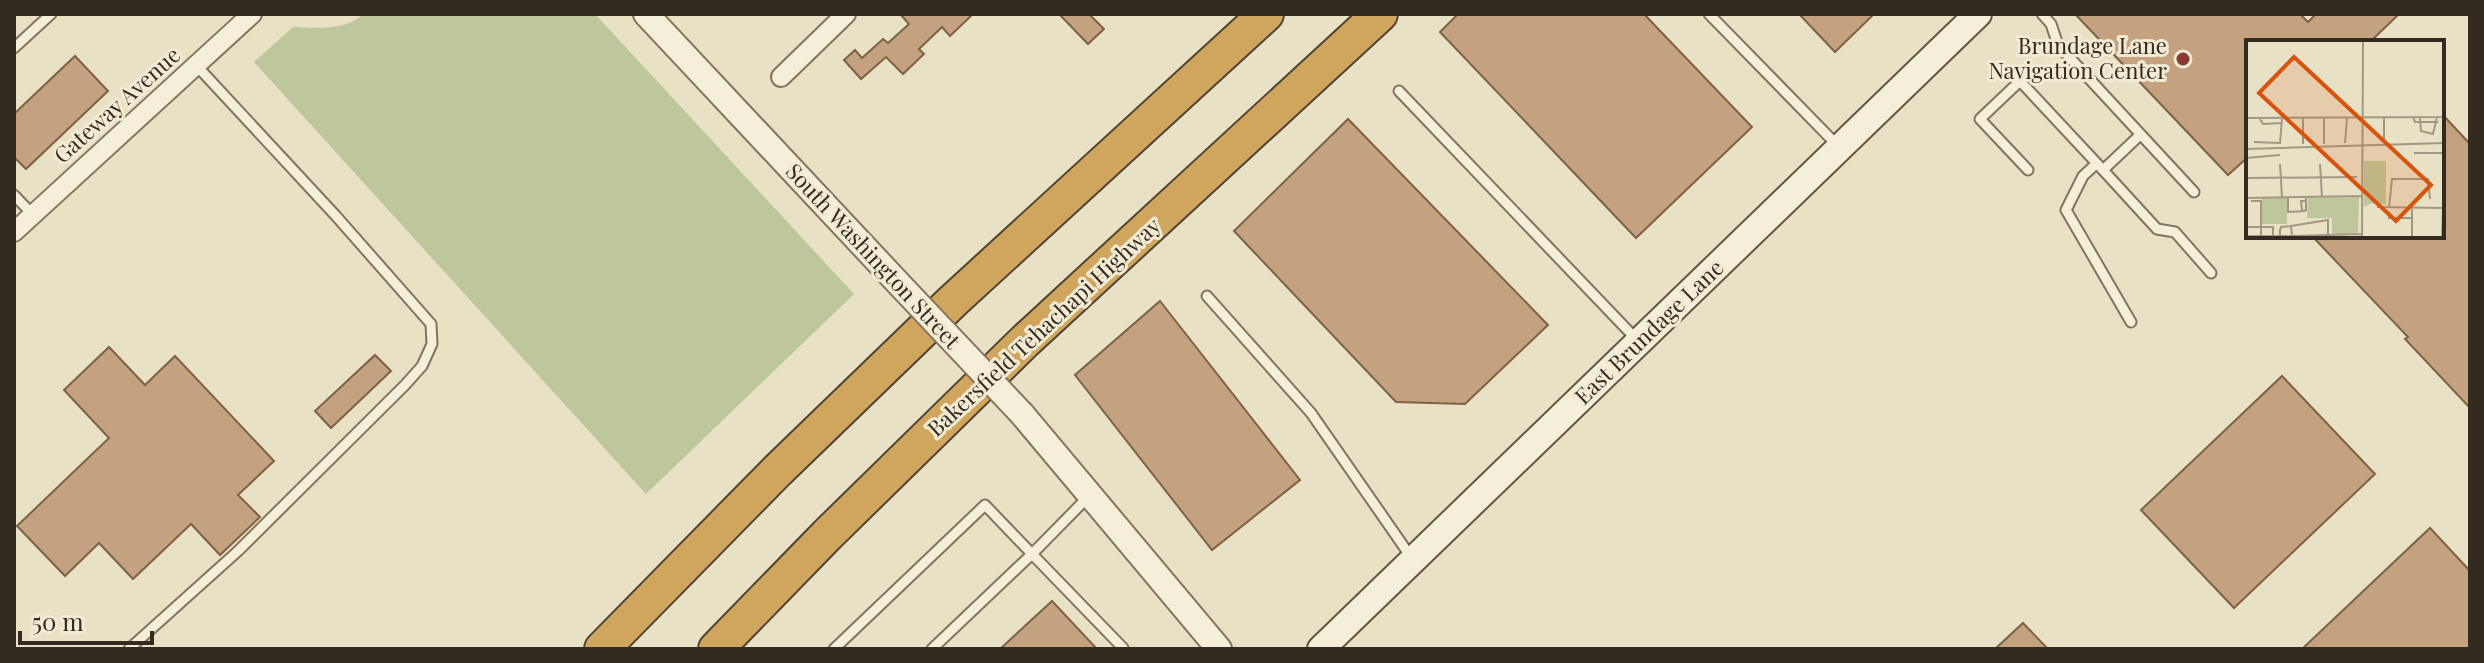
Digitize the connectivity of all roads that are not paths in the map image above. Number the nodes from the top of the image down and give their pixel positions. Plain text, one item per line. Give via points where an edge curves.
1 (51, 14) edge
2 (252, 14) edge
3 (646, 14) edge
4 (846, 14) edge
5 (1266, 14) edge
6 (1380, 14) edge
7 (1709, 14) edge
8 (1978, 14) edge
9 (2042, 14) edge
10 (14, 48) edge
11 (196, 65) junction
12 (781, 77) dead end
13 (1399, 91) dead end
14 (2140, 135) junction
15 (1839, 148) junction
16 (2100, 167) junction
17 (2028, 170) dead end
18 (2194, 192) dead end
19 (14, 195) edge
20 (33, 215) junction
21 (14, 232) edge
22 (2211, 273) dead end
23 (1207, 296) dead end
24 (2131, 322) dead end
25 (1638, 342) junction
26 (1090, 495) junction
27 (1032, 554) junction
28 (1413, 559) junction
29 (1209, 642) edge
30 (1123, 648) edge
31 (129, 649) edge
32 (602, 649) edge
33 (716, 649) edge
34 (834, 649) edge
35 (932, 649) edge
36 (1321, 649) edge

1 - 10 lane
2 - 11 street, Gateway Avenue
3 - 26 street, South Washington Street, bridge via 1022,414
4 - 12 street
5 - 32 highway via 962,291
6 - 33 highway, Bakersfield Tehachapi Highway via 1025,341
7 - 15 lane
8 - 15 main road, East Brundage Lane
9 - 14 lane via 2058,45
11 - 20 street, Gateway Avenue
11 - 31 lane via 431,324 432,344 422,366 348,443
13 - 25 lane
14 - 16 lane
14 - 18 lane
15 - 25 main road, East Brundage Lane
16 - 17 lane via 2020,81 1980,119
16 - 22 lane via 2157,229 2175,232
16 - 24 lane via 2083,176 2066,210
19 - 20 lane
20 - 21 street, Gateway Avenue
23 - 28 lane via 1311,413
25 - 28 main road, East Brundage Lane
26 - 27 lane
26 - 29 street, South Washington Street
27 - 30 lane
27 - 34 lane via 985,505
27 - 35 lane
28 - 36 main road, East Brundage Lane

